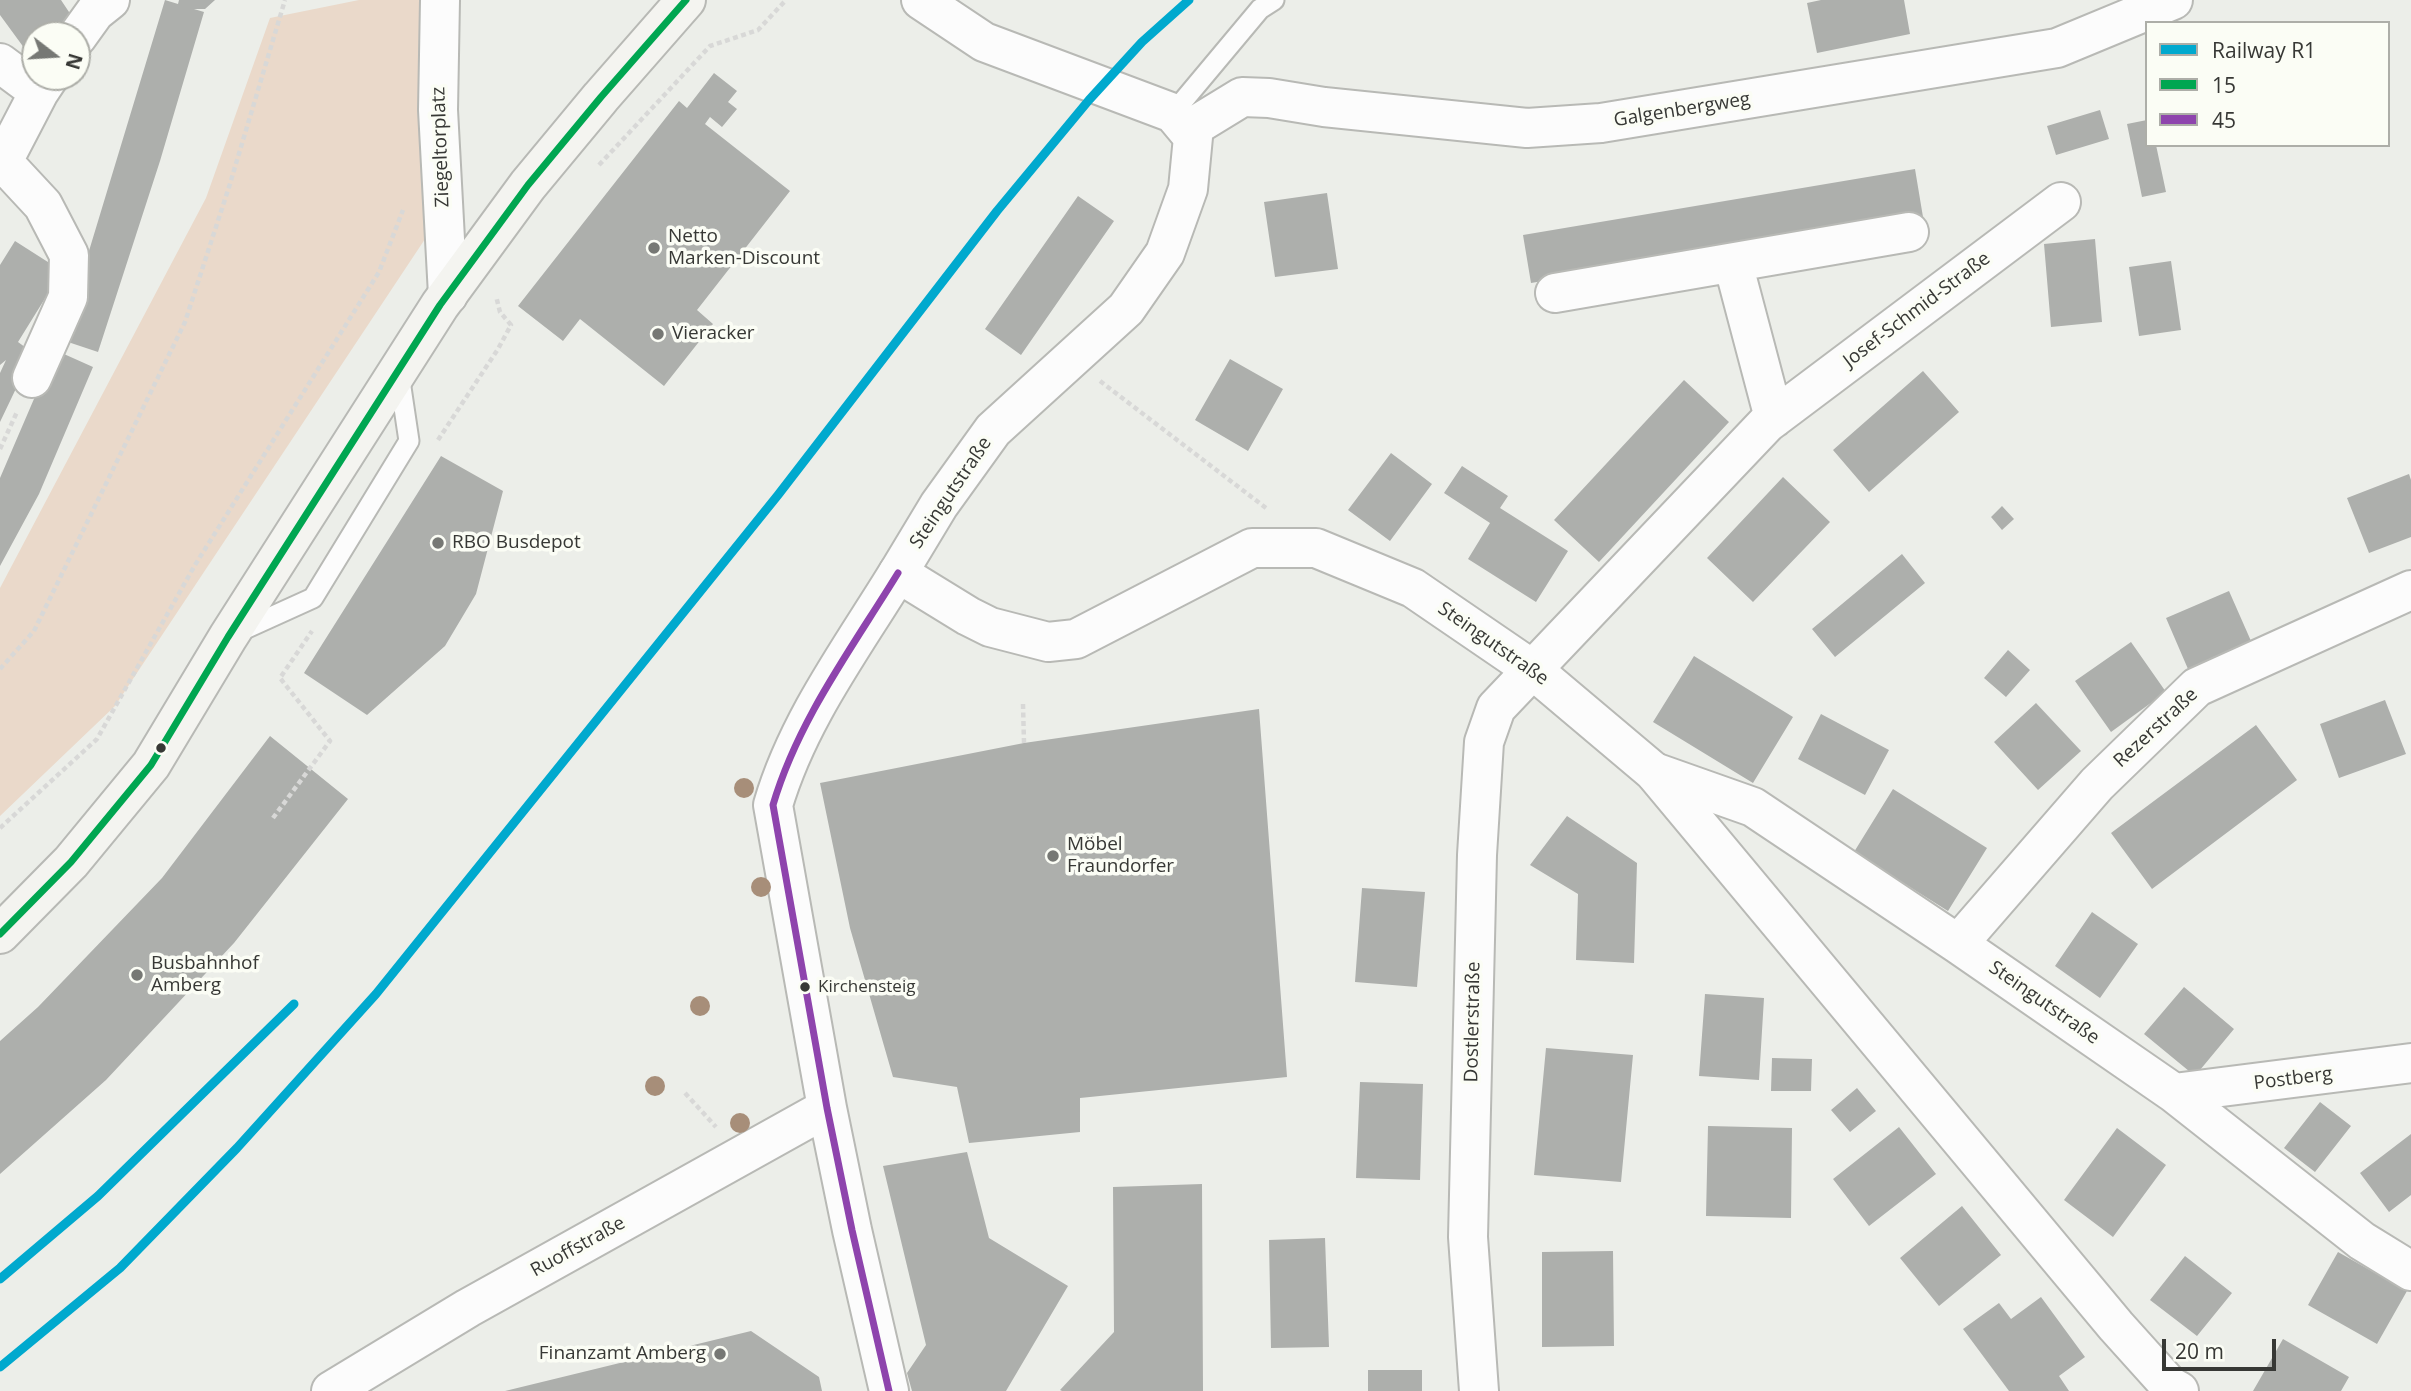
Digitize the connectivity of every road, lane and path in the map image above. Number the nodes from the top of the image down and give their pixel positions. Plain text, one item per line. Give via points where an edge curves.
1 (110, 0) edge
2 (285, 0) edge
3 (440, 0) edge
4 (686, 0) edge
5 (786, 0) edge
6 (921, 0) edge
7 (1274, 0) edge
8 (2173, 0) edge
9 (89, 21) edge
10 (0, 63) edge
11 (21, 74) edge
12 (41, 91) edge
13 (1180, 122) junction
14 (1, 164) edge
15 (598, 166) dead end
16 (2060, 202) dead end
17 (403, 209) dead end
18 (1909, 232) dead end
19 (1733, 263) junction
20 (1555, 293) dead end
21 (448, 295) junction
22 (1070, 359) junction
23 (399, 369) junction
24 (32, 378) dead end
25 (1774, 418) junction
26 (1316, 548) junction
27 (898, 573) junction
28 (2411, 590) edge
29 (228, 637) junction
30 (0, 669) edge
31 (1533, 670) junction
32 (1023, 704) dead end
33 (330, 741) dead end
34 (1024, 743) dead end
35 (1654, 772) junction
36 (272, 818) dead end
37 (0, 828) edge
38 (0, 934) edge
39 (1958, 944) junction
40 (2411, 1063) edge
41 (2174, 1093) junction
42 (827, 1108) junction
43 (2411, 1271) edge
44 (2172, 1389) edge
45 (331, 1391) edge
46 (889, 1391) edge
47 (1479, 1391) edge

1 - 9 street
2 - 30 path via 185,322 34,631
3 - 21 street, Ziegeltorplatz via 438,110
4 - 21 main road via 528,185
5 - 15 path via 758,30 710,46
6 - 13 street via 984,42
7 - 13 lane via 1260,9
8 - 13 street, Galgenbergweg via 2057,48 1601,123 1527,128 1242,97
10 - 11 street
12 - 14 street
13 - 22 street, Steingutstraße via 1193,137 1188,189 1165,253 1126,309
14 - 24 street via 43,205 69,256 68,297
16 - 25 street, Josef-Schmid-Straße
17 - 37 path via 379,272 195,565 97,739
18 - 19 street
19 - 20 street
19 - 25 street
21 - 23 main road
22 - 26 path
22 - 27 street, Steingutstraße via 993,430
23 - 29 main road
23 - 29 lane via 409,440 313,598
25 - 31 street, Josef-Schmid-Straße
26 - 27 street, Steingutstraße via 1252,548 1076,639 1048,642 968,617
26 - 31 street, Steingutstraße via 1413,588
27 - 42 street via 801,731 774,805
28 - 39 street, Rezerstraße via 2197,687 2096,784
29 - 38 main road via 151,765 71,862
31 - 35 street, Steingutstraße
31 - 47 street, Dostlerstraße via 1496,708 1484,742 1468,1237
32 - 34 path
33 - 36 path
35 - 39 street, Steingutstraße via 1753,807
35 - 44 street, Steingutstraße
39 - 41 street, Steingutstraße
40 - 41 street, Postberg
41 - 43 street, Steingutstraße via 2362,1241
42 - 45 street, Ruoffstraße via 468,1308
42 - 46 street

